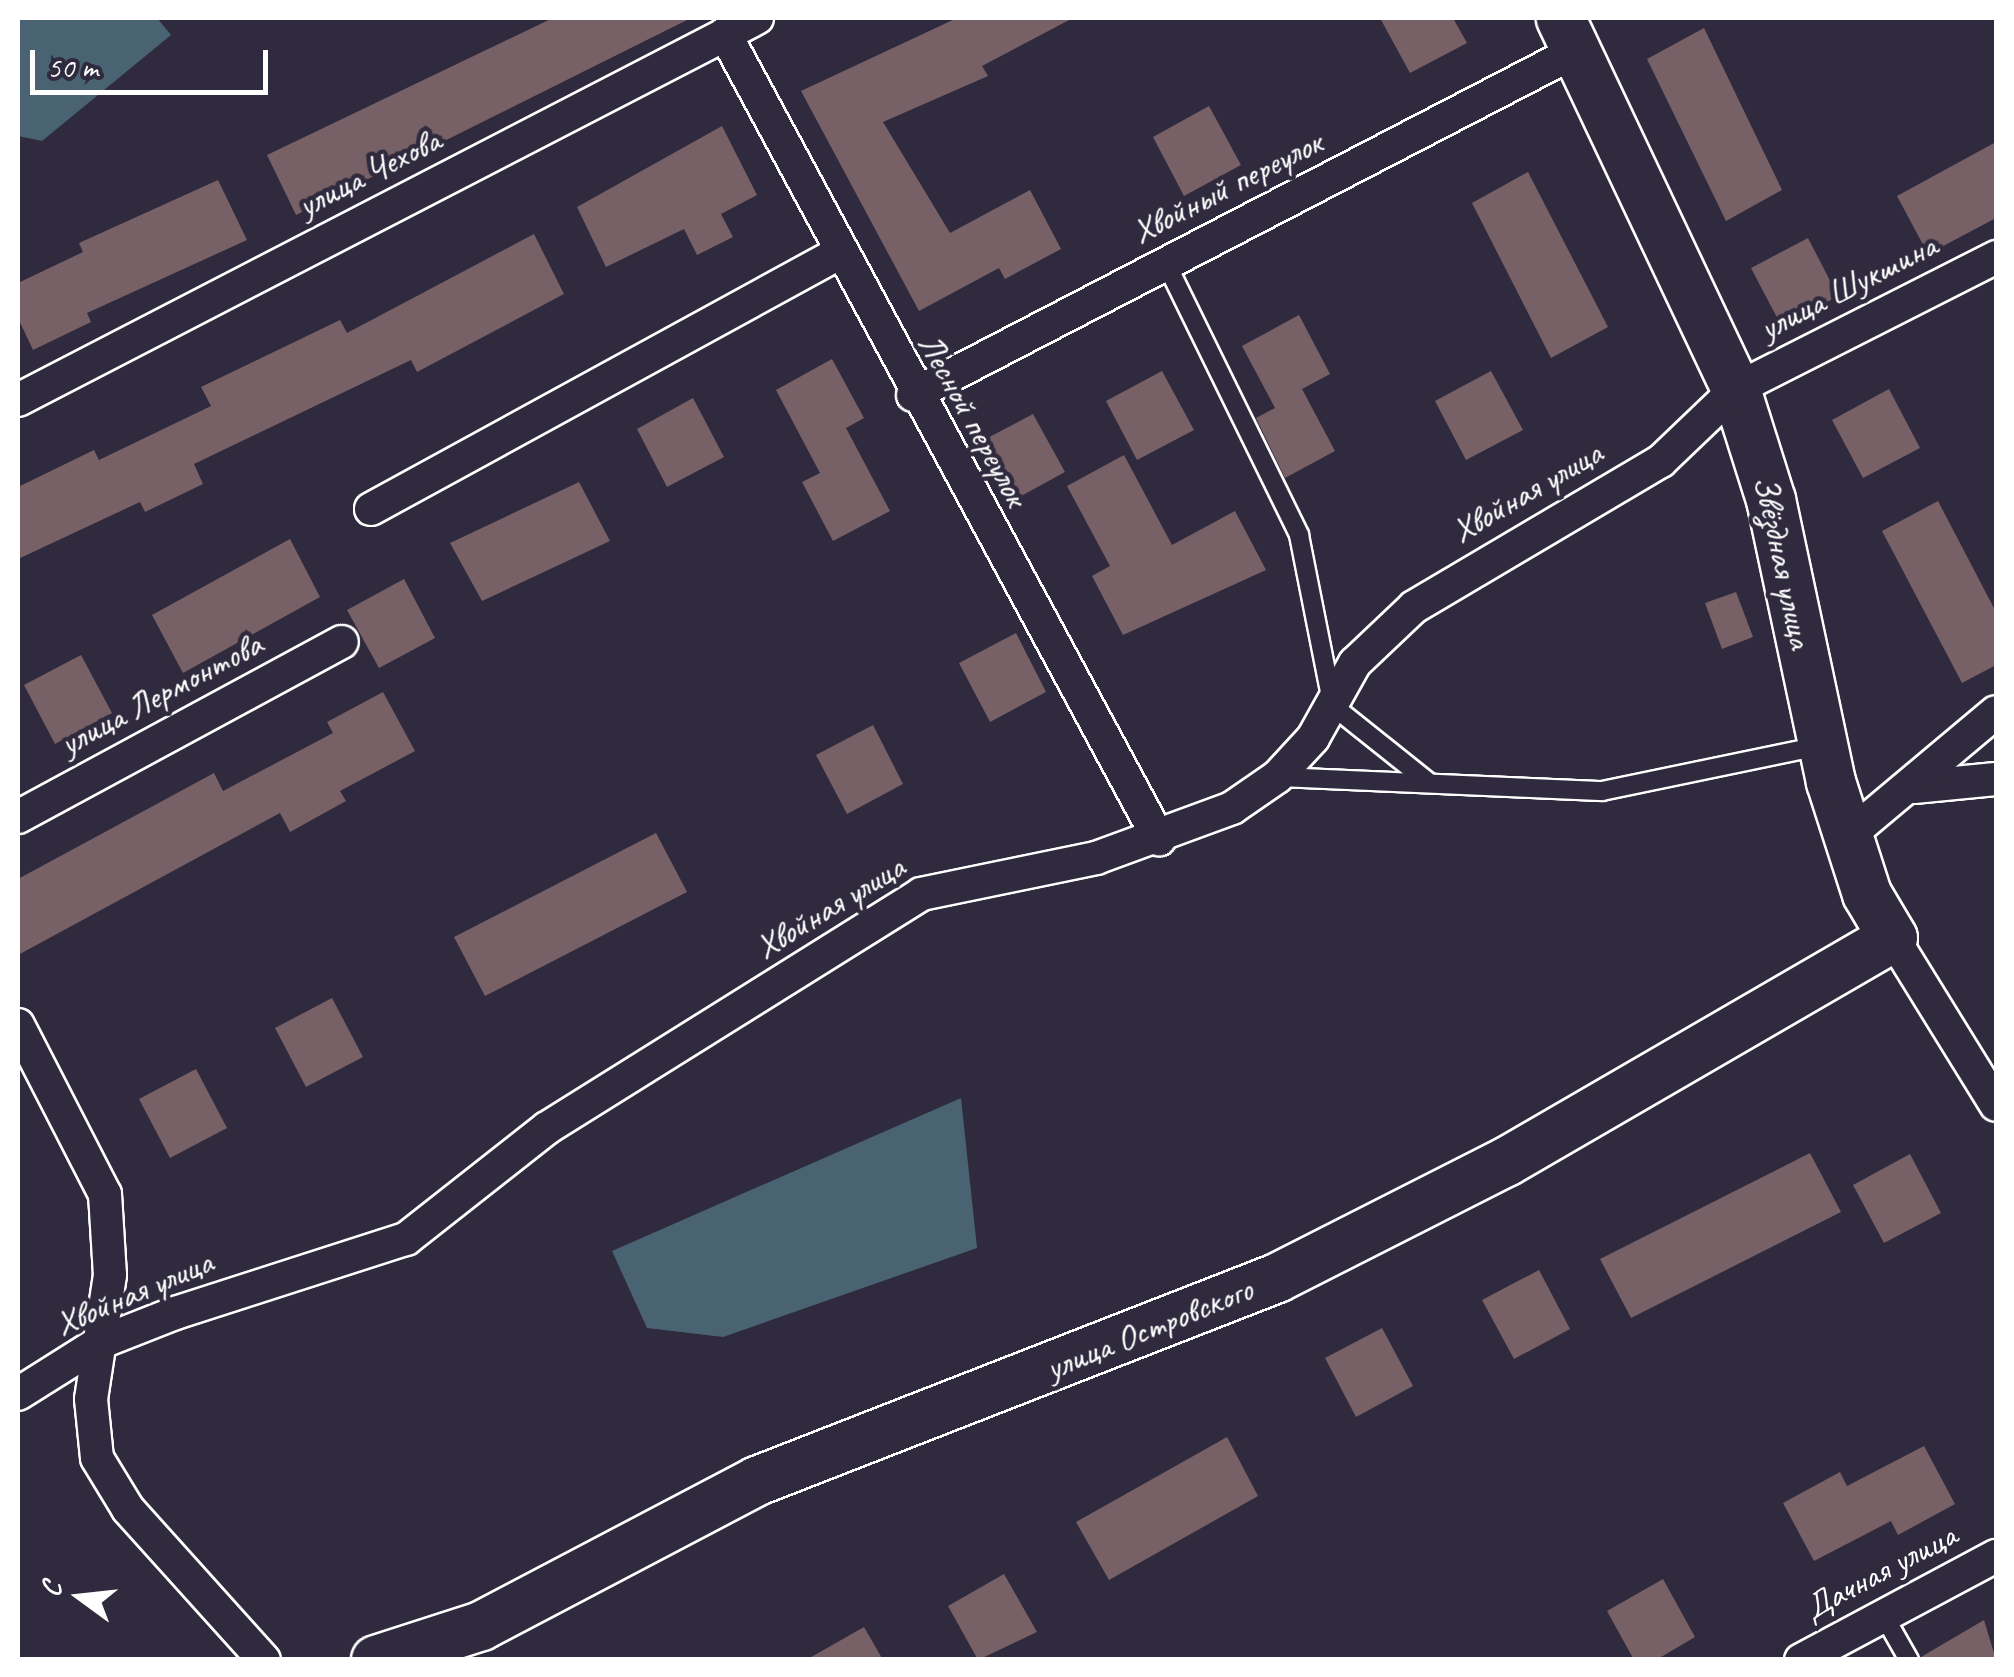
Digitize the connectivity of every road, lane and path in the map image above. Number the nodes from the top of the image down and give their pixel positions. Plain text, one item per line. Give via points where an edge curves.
1 (757, 18) edge
2 (1567, 27) edge
3 (725, 34) junction
4 (839, 253) junction
5 (1996, 257) edge
6 (1166, 264) junction
7 (1736, 389) junction
8 (913, 395) junction
9 (18, 400) edge
10 (371, 509) dead end
11 (342, 642) dead end
12 (1333, 706) junction
13 (1996, 712) edge
14 (1822, 746) junction
15 (1277, 777) junction
16 (1996, 778) edge
17 (1427, 780) junction
18 (1914, 787) junction
19 (18, 817) edge
20 (1846, 837) junction
21 (1159, 839) junction
22 (1893, 938) junction
23 (18, 1025) edge
24 (1996, 1105) edge
25 (99, 1344) junction
26 (18, 1394) edge
27 (1996, 1556) edge
28 (1884, 1616) junction
29 (264, 1660) edge
30 (376, 1660) edge
31 (1802, 1660) edge
32 (1909, 1660) edge

1 - 3 street, улица Чехова
2 - 6 street, Хвойный переулок
2 - 7 street, Звёздная улица
3 - 4 street, Лесной переулок
3 - 9 street, улица Чехова
4 - 8 street, Лесной переулок
4 - 10 street
5 - 7 street, улица Шукшина
6 - 8 street, Хвойный переулок
6 - 12 lane via 1298,535
7 - 12 street, Хвойная улица via 1661,461 1516,541 1378,634
7 - 14 street, Звёздная улица via 1771,500
8 - 21 street, Лесной переулок
11 - 19 street, улица Лермонтова
12 - 15 street, Хвойная улица
12 - 17 lane
13 - 18 street
14 - 17 lane via 1602,792
14 - 20 street, Звёздная улица
15 - 17 lane
15 - 21 street, Хвойная улица
16 - 18 street
18 - 20 street
20 - 22 street, Звёздная улица
21 - 25 street, Хвойная улица via 920,894 548,1128 406,1239
22 - 24 street, Звёздная улица
22 - 30 street, улица Островского via 1572,1126 1276,1278 788,1468 481,1626
23 - 25 street via 105,1194 110,1275
25 - 26 street, Хвойная улица
25 - 29 street via 90,1429 109,1482
27 - 28 street, Дачная улица
28 - 31 street, Дачная улица
28 - 32 lane

